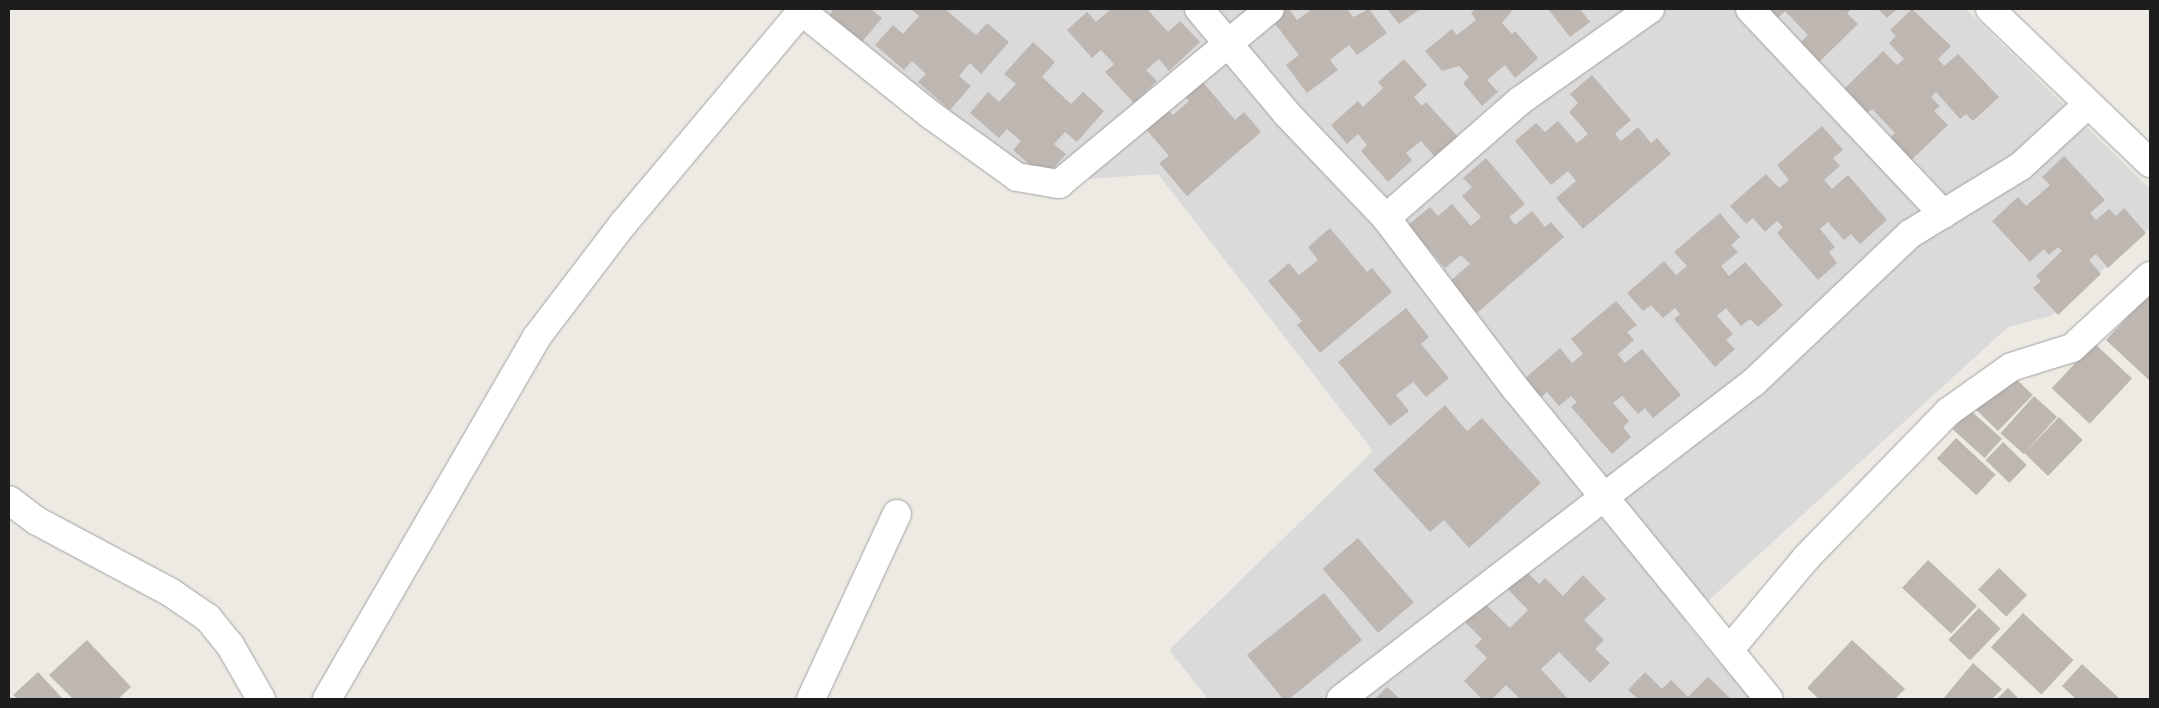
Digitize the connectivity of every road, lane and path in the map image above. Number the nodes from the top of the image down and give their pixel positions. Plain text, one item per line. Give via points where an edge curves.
1 (1199, 9) edge
2 (1270, 9) edge
3 (1650, 9) edge
4 (1750, 9) edge
5 (1990, 9) edge
6 (801, 10) edge
7 (1229, 44) junction
8 (2088, 104) junction
9 (2150, 163) edge
10 (1943, 214) junction
11 (1386, 218) junction
12 (2150, 276) edge
13 (1604, 496) junction
14 (9, 500) edge
15 (897, 514) dead end
16 (1730, 649) junction
17 (261, 699) edge
18 (327, 699) edge
19 (811, 699) edge
20 (1341, 699) edge
21 (1769, 699) edge

1 - 7 street
2 - 7 street
3 - 11 street via 1521,100
4 - 10 street
5 - 8 street
6 - 7 street via 931,115 1017,177 1059,184
6 - 18 street via 623,224 536,338
7 - 11 street via 1288,114
8 - 9 street
8 - 10 street via 2021,166
10 - 13 street via 1910,234 1754,382
11 - 13 street
12 - 16 street via 2072,348 2012,367 1948,412 1806,558
13 - 16 street
13 - 20 street
14 - 17 street via 37,521 170,592 208,618 230,645
15 - 19 street
16 - 21 street

